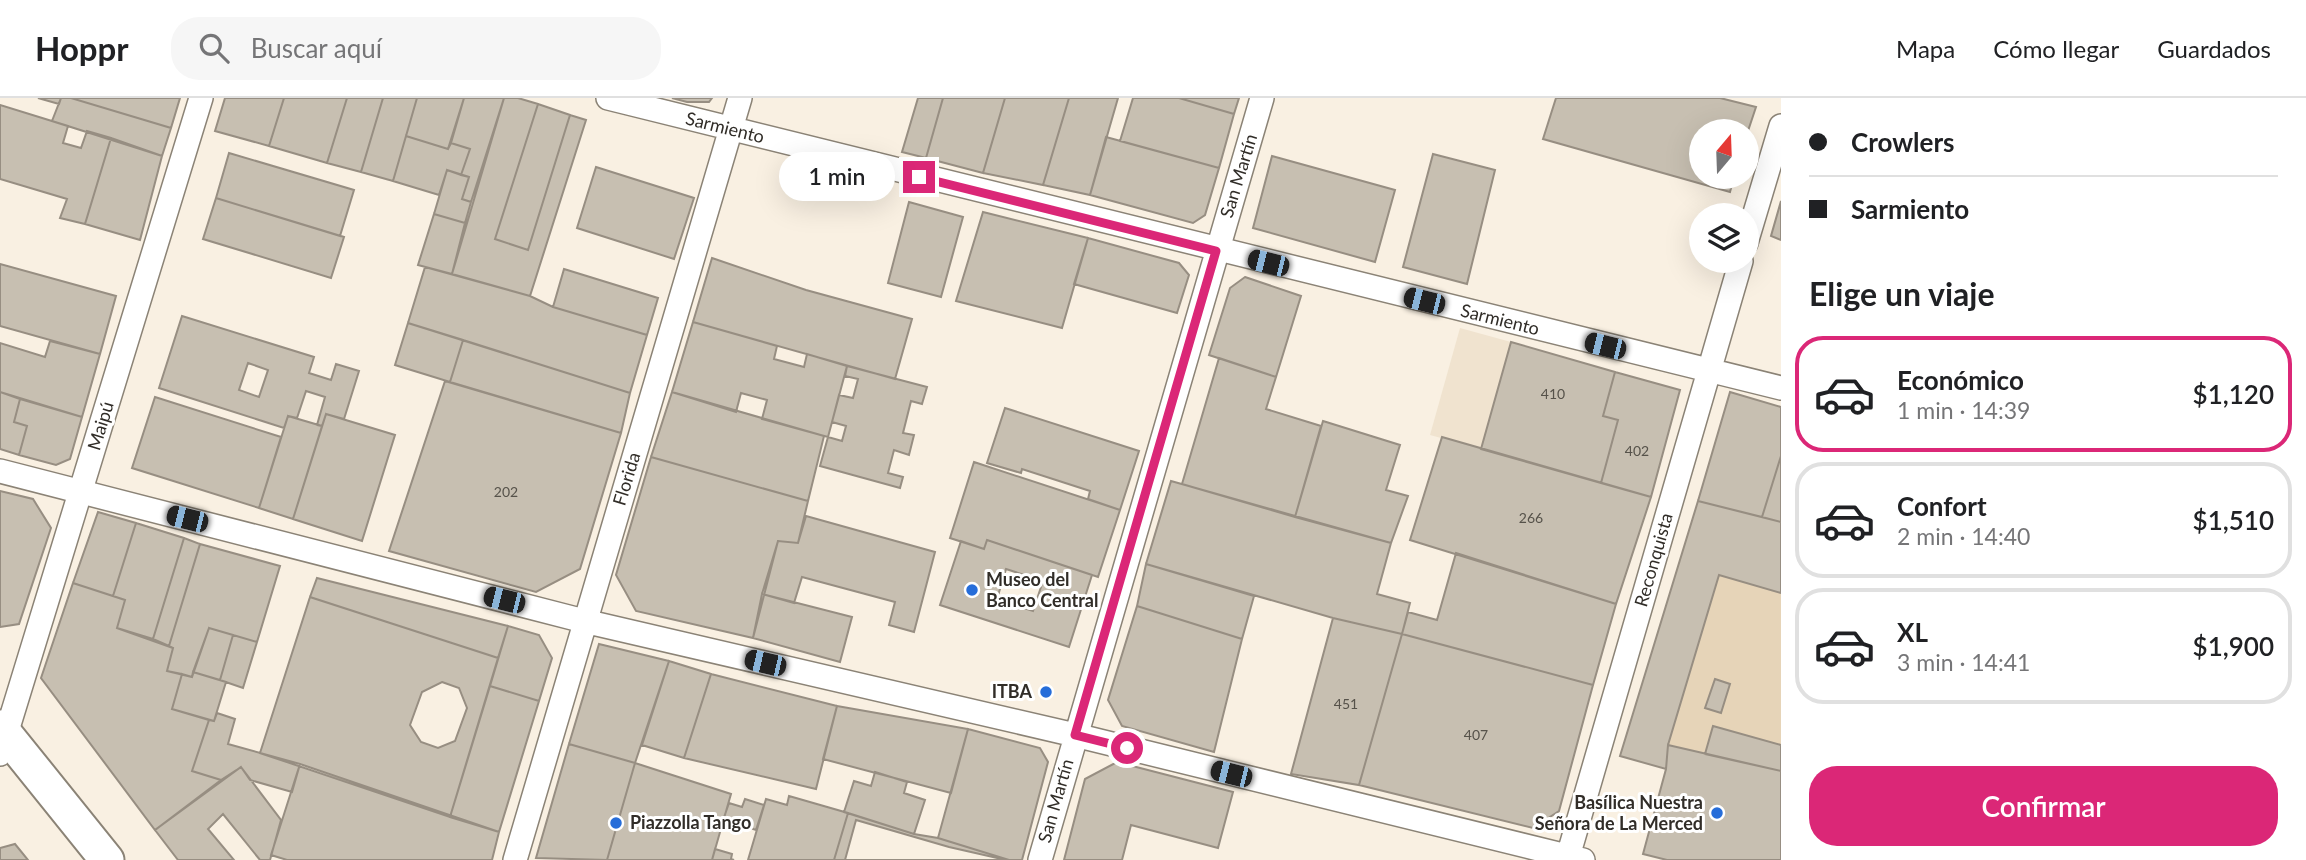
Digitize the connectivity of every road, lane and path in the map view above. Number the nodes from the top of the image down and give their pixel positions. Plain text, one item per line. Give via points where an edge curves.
1 (201, 98) edge
2 (608, 98) edge
3 (740, 98) edge
4 (1262, 98) edge
5 (1781, 126) edge
6 (730, 130) junction
7 (1758, 203) edge
8 (1216, 251) junction
9 (1738, 273) edge
10 (1709, 371) junction
11 (1781, 388) edge
12 (0, 471) edge
13 (81, 492) junction
14 (583, 621) junction
15 (1075, 735) junction
16 (2, 738) edge
17 (1573, 859) edge
18 (107, 860) edge
19 (515, 860) edge
20 (1040, 860) edge

1 - 13 street, Maipú
2 - 6 street, Sarmiento
3 - 6 street, Florida
4 - 8 street, San Martín
5 - 7 street
6 - 8 street, Sarmiento
6 - 14 street, Florida
8 - 10 street, Sarmiento
8 - 15 street, San Martín
9 - 10 street, Reconquista
10 - 11 street, Sarmiento
10 - 17 street, Reconquista
12 - 13 street
13 - 14 street
13 - 16 street, Maipú
14 - 15 street
14 - 19 street, Florida
15 - 17 street
15 - 20 street, San Martín
16 - 18 main road

